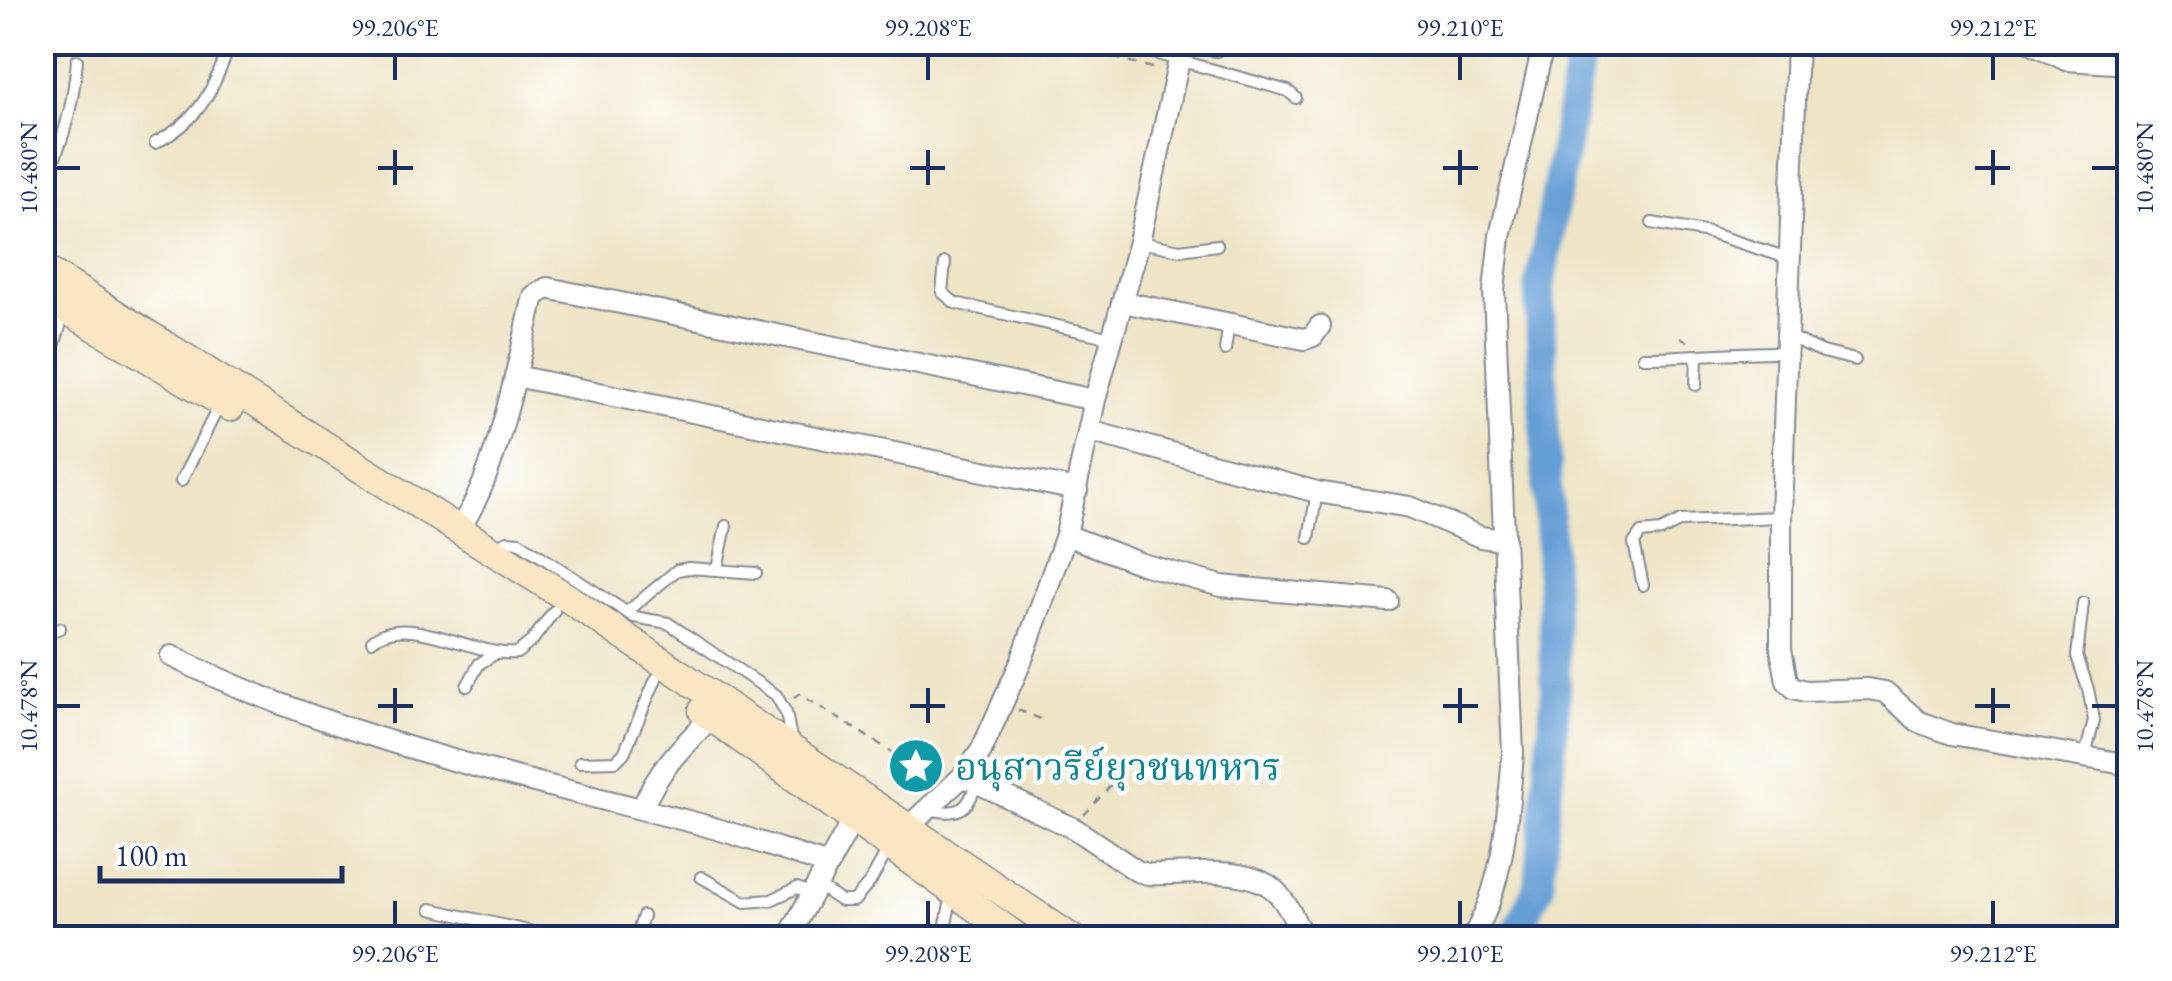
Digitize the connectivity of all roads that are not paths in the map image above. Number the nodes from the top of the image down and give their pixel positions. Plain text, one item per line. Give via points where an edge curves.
1 (232, 42) edge
2 (1115, 42) edge
3 (1544, 42) edge
4 (1796, 42) edge
5 (2030, 42) edge
6 (1216, 51) dead end
7 (1180, 56) edge
8 (77, 60) dead end
9 (2130, 64) edge
10 (1296, 98) dead end
11 (155, 143) dead end
12 (42, 184) edge
13 (1652, 223) dead end
14 (1138, 242) junction
15 (1217, 244) dead end
16 (1788, 258) junction
17 (945, 263) dead end
18 (42, 268) edge
19 (59, 296) edge
20 (1123, 302) junction
21 (1229, 322) junction
22 (1320, 326) dead end
23 (1112, 338) junction
24 (1786, 344) junction
25 (1225, 350) dead end
26 (1643, 357) dead end
27 (1698, 357) junction
28 (1855, 360) dead end
29 (42, 368) edge
30 (515, 376) junction
31 (1696, 385) dead end
32 (1095, 400) junction
33 (221, 402) junction
34 (1088, 431) junction
35 (181, 481) dead end
36 (1077, 490) junction
37 (1317, 492) junction
38 (1781, 517) junction
39 (726, 526) dead end
40 (458, 529) junction
41 (1066, 535) junction
42 (1310, 538) dead end
43 (1502, 540) junction
44 (490, 549) junction
45 (716, 569) junction
46 (756, 573) dead end
47 (1643, 586) dead end
48 (1388, 601) dead end
49 (2083, 604) dead end
50 (554, 611) junction
51 (627, 612) junction
52 (60, 628) dead end
53 (42, 635) edge
54 (372, 641) dead end
55 (496, 653) junction
56 (171, 656) dead end
57 (656, 679) junction
58 (466, 686) dead end
59 (712, 717) junction
60 (793, 750) junction
61 (2085, 756) junction
62 (580, 762) dead end
63 (2130, 765) edge
64 (969, 780) junction
65 (642, 809) junction
66 (852, 821) junction
67 (909, 827) junction
68 (829, 865) junction
69 (701, 877) dead end
70 (953, 888) junction
71 (815, 889) junction
72 (431, 909) dead end
73 (642, 916) dead end
74 (559, 938) edge
75 (636, 938) edge
76 (788, 938) edge
77 (943, 938) edge
78 (1018, 938) edge
79 (1070, 938) edge
80 (1303, 938) edge
81 (1472, 938) edge

1 - 11 lane via 202,106
2 - 7 lane
3 - 43 street via 1500,236 1494,292
4 - 16 street
5 - 9 street via 2074,62
6 - 7 lane
7 - 10 lane
7 - 14 street
8 - 12 lane via 67,128
13 - 16 lane
14 - 15 lane via 1180,250
14 - 20 street
16 - 24 street
17 - 23 lane via 942,292 955,303
18 - 19 main road
19 - 29 street
19 - 33 main road
19 - 40 main road
20 - 21 street
20 - 23 street
21 - 22 street via 1304,339
21 - 25 lane
23 - 32 street
24 - 27 lane
24 - 28 lane
24 - 38 street
26 - 27 lane
27 - 31 lane
30 - 32 street via 534,296 547,288
30 - 36 street
30 - 40 street via 470,513
32 - 34 street
33 - 35 lane
33 - 50 main road
34 - 36 street
34 - 37 street
36 - 41 street
37 - 42 lane
37 - 43 street via 1410,506
38 - 47 lane via 1680,520 1641,533 1634,543
38 - 61 street via 1781,649 1794,688 1885,692 1909,715 1941,730
39 - 45 lane
40 - 44 main road
41 - 48 street via 1220,586
41 - 64 street
43 - 81 street via 1513,754 1500,860
44 - 51 lane via 518,542
44 - 60 main road
45 - 46 lane
45 - 51 lane via 678,570
49 - 61 lane via 2077,656 2094,720
50 - 55 lane via 525,649
50 - 57 main road
51 - 60 lane via 668,623 776,696
52 - 53 lane
54 - 55 lane via 409,632
55 - 58 lane via 479,664
56 - 65 street via 226,684 384,742
57 - 59 main road
57 - 62 lane via 624,753 616,761
59 - 65 street via 666,764
59 - 66 main road
60 - 67 main road
61 - 63 street
64 - 67 street
64 - 80 street via 1075,828 1148,874 1219,874 1267,884
65 - 68 street
66 - 67 main road
66 - 68 street
67 - 70 main road
67 - 71 lane via 854,901
67 - 79 main road
68 - 71 street
69 - 71 lane via 745,902
70 - 77 lane
70 - 78 main road
71 - 76 street
72 - 74 lane
73 - 75 lane

